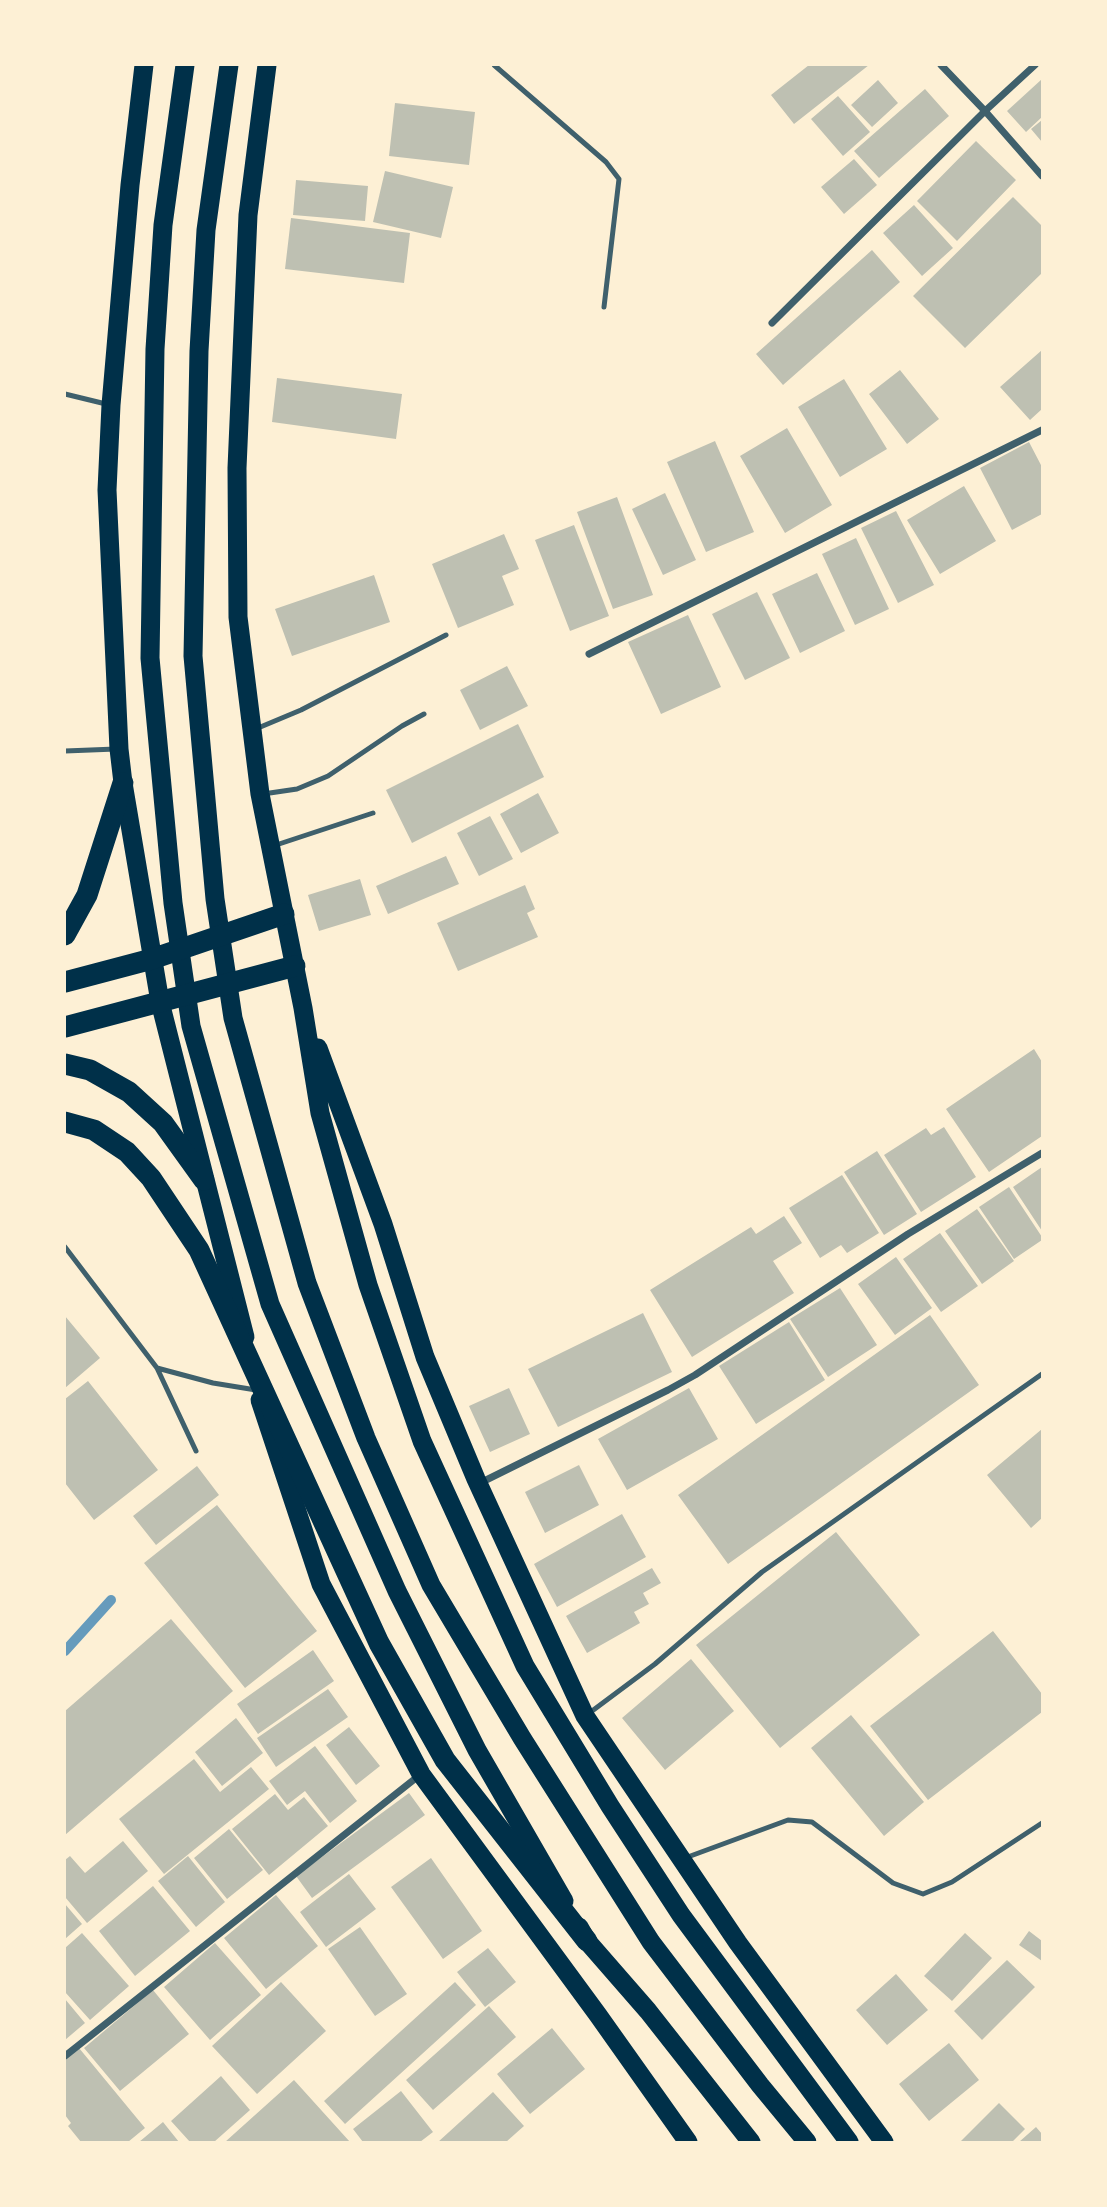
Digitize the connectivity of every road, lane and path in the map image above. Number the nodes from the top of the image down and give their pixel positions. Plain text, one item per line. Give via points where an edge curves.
1 (144, 65) edge
2 (185, 65) edge
3 (229, 65) edge
4 (267, 65) edge
5 (494, 65) edge
6 (941, 65) edge
7 (1035, 65) edge
8 (985, 111) junction
9 (1042, 176) edge
10 (604, 307) dead end
11 (772, 323) dead end
12 (65, 394) edge
13 (111, 405) junction
14 (1042, 430) edge
15 (446, 635) dead end
16 (589, 654) dead end
17 (424, 714) dead end
18 (253, 729) junction
19 (119, 749) junction
20 (65, 751) edge
21 (123, 783) junction
22 (260, 794) junction
23 (373, 813) dead end
24 (271, 846) junction
25 (284, 914) junction
26 (65, 934) edge
27 (152, 959) junction
28 (295, 966) junction
29 (65, 982) edge
30 (160, 1002) junction
31 (303, 1007) junction
32 (65, 1027) edge
33 (65, 1064) edge
34 (65, 1122) edge
35 (1042, 1153) edge
36 (204, 1180) junction
37 (65, 1247) edge
38 (157, 1368) junction
39 (1042, 1374) edge
40 (257, 1390) junction
41 (196, 1451) dead end
42 (479, 1484) junction
43 (585, 1716) junction
44 (421, 1774) junction
45 (1042, 1823) edge
46 (682, 1860) junction
47 (587, 1941) junction
48 (65, 2056) edge
49 (688, 2142) edge
50 (751, 2142) edge
51 (807, 2142) edge
52 (849, 2142) edge
53 (884, 2142) edge

1 - 13 highway
2 - 47 highway via 163,225 155,349 150,658 173,904 191,1026 270,1304 397,1591 477,1750
3 - 51 highway via 206,230 198,351 192,656 215,899 233,1018 270,1151 307,1283 366,1438 431,1585 651,1942
4 - 18 highway via 248,215 237,468 238,617
5 - 10 lane via 606,162 619,179
6 - 8 street
7 - 8 street
8 - 9 street
8 - 11 street
12 - 13 lane
13 - 19 highway via 107,490
14 - 16 street
15 - 18 lane via 301,710
17 - 22 lane via 328,776 297,789
18 - 22 highway
19 - 20 lane
19 - 21 highway
21 - 26 highway via 87,895
21 - 27 highway
22 - 24 highway
23 - 24 lane
24 - 25 highway
25 - 27 highway
25 - 28 highway
27 - 29 highway
27 - 30 highway
28 - 30 highway
28 - 31 highway
30 - 32 highway
30 - 36 highway
31 - 42 highway via 383,1224 425,1357
31 - 52 highway via 320,1112 368,1285 422,1441 525,1666 681,1915
33 - 36 highway via 90,1070 129,1092 163,1123
34 - 47 highway via 95,1130 127,1152 151,1178 200,1250 379,1643 445,1760
35 - 42 street via 908,1234 695,1375
36 - 40 highway
37 - 38 lane
38 - 40 lane
38 - 41 lane
39 - 43 lane via 762,1572 655,1664
40 - 44 highway via 321,1584
42 - 43 highway
43 - 46 highway
44 - 48 street
44 - 49 highway
45 - 46 lane via 952,1882 923,1894 893,1883 812,1822 788,1820
46 - 53 highway
47 - 50 highway via 649,2011

